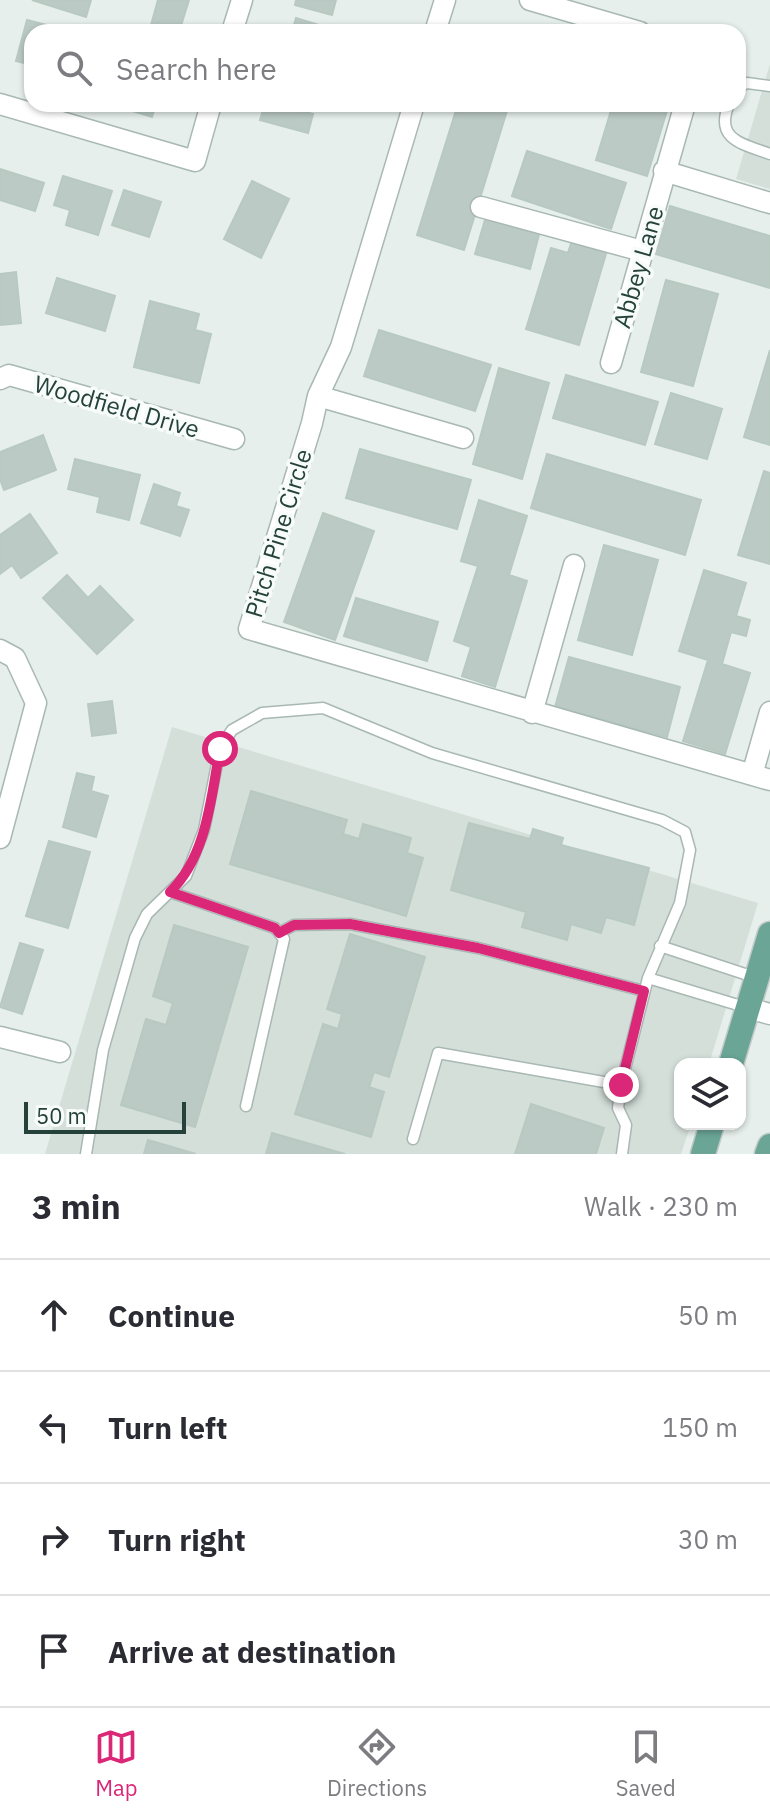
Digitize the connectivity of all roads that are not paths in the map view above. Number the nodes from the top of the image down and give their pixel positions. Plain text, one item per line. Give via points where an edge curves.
1 (242, 0) edge
2 (445, 0) edge
3 (530, 0) edge
4 (234, 24) edge
5 (438, 24) edge
6 (612, 24) edge
7 (746, 83) edge
8 (770, 86) edge
9 (0, 104) edge
10 (24, 111) edge
11 (27, 112) edge
12 (209, 112) edge
13 (412, 112) edge
14 (682, 112) edge
15 (727, 112) edge
16 (770, 154) edge
17 (664, 171) junction
18 (770, 203) edge
19 (481, 207) dead end
20 (642, 251) junction
21 (611, 363) dead end
22 (0, 379) edge
23 (318, 396) junction
24 (463, 438) dead end
25 (234, 439) dead end
26 (574, 565) dead end
27 (0, 650) edge
28 (770, 712) edge
29 (532, 713) junction
30 (761, 778) edge
31 (0, 838) edge
32 (170, 892) junction
33 (279, 933) junction
34 (770, 934) edge
35 (660, 946) junction
36 (648, 978) junction
37 (757, 978) junction
38 (644, 991) junction
39 (759, 1011) edge
40 (0, 1037) edge
41 (60, 1052) dead end
42 (734, 1058) edge
43 (621, 1085) junction
44 (246, 1106) dead end
45 (710, 1130) edge
46 (413, 1139) dead end
47 (770, 1146) edge
48 (86, 1154) edge
49 (622, 1154) edge
50 (703, 1154) edge
51 (767, 1154) edge

1 - 4 street
2 - 5 street
3 - 6 street
7 - 8 lane
9 - 10 street
11 - 12 street via 195,161
13 - 23 street, Pitch Pine Circle via 341,347
14 - 17 street
15 - 16 lane via 731,137
17 - 18 street
17 - 20 street, Abbey Lane
19 - 20 street
20 - 21 street, Abbey Lane
22 - 25 street, Woodfield Drive via 9,375
23 - 24 street
23 - 29 street, Pitch Pine Circle via 249,629
26 - 29 street
27 - 31 street via 15,658 36,703
28 - 30 street
29 - 30 street, Pitch Pine Circle
32 - 33 lane
32 - 35 lane via 186,876 200,842 220,749 232,730 262,713 323,708 432,753 662,820 685,832 690,850 687,873
32 - 48 lane via 147,914 135,938 103,1050
33 - 38 lane via 294,925 350,924 478,948
33 - 44 lane via 284,947
34 - 37 main road
35 - 36 lane
35 - 37 lane
36 - 38 lane
36 - 39 lane
37 - 39 main road
38 - 43 lane
39 - 42 main road
40 - 41 street
43 - 46 lane via 438,1053
43 - 49 lane via 618,1108 626,1125
45 - 50 main road
47 - 51 main road

